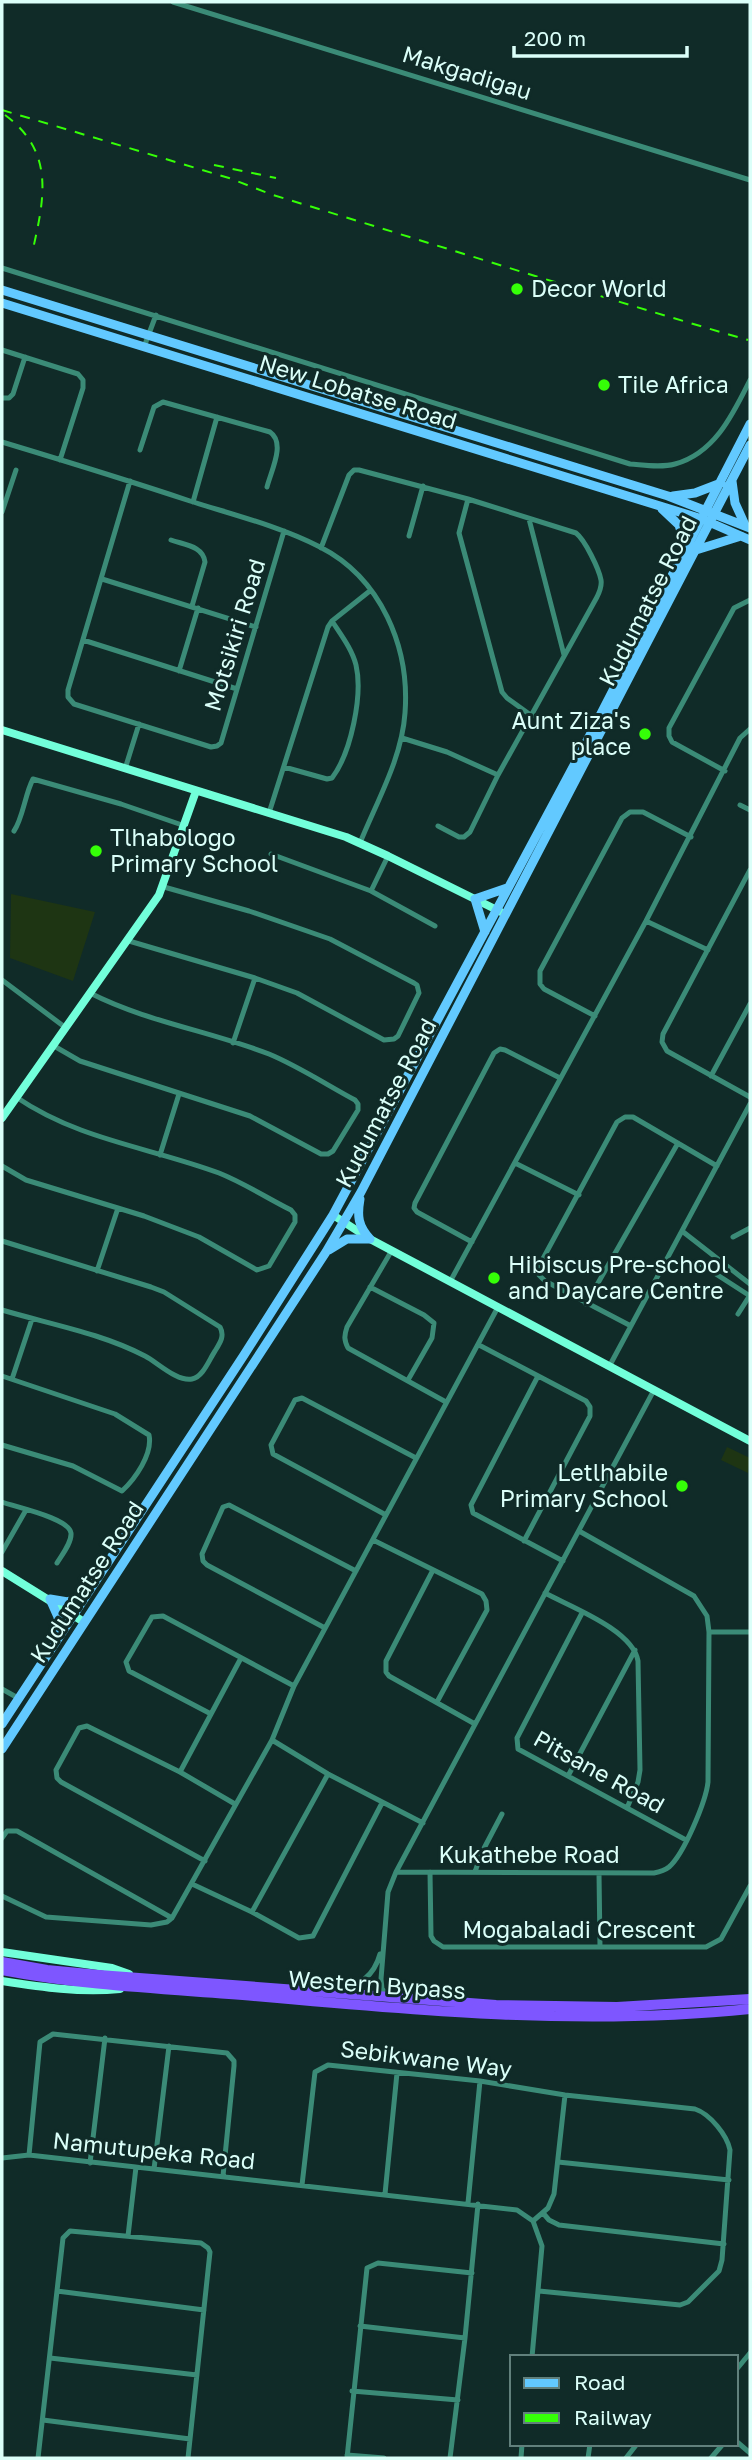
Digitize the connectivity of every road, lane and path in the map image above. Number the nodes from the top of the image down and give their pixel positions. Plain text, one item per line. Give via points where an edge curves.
1 (173, 2) edge
2 (750, 180) edge
3 (2, 268) edge
4 (2, 290) edge
5 (2, 303) edge
6 (156, 315) junction
7 (148, 335) junction
8 (144, 347) junction
9 (2, 350) edge
10 (25, 357) junction
11 (750, 380) edge
12 (2, 398) edge
13 (217, 417) junction
14 (750, 424) edge
15 (2, 442) edge
16 (750, 445) edge
17 (140, 450) dead end
18 (60, 460) junction
19 (16, 470) dead end
20 (130, 481) junction
21 (732, 481) junction
22 (721, 483) junction
23 (423, 486) junction
24 (267, 487) dead end
25 (2, 488) edge
26 (9, 490) junction
27 (668, 496) junction
28 (468, 499) junction
29 (193, 502) junction
30 (657, 506) junction
31 (711, 511) junction
32 (2, 512) edge
33 (529, 519) junction
34 (706, 521) junction
35 (748, 526) edge
36 (284, 531) junction
37 (409, 536) dead end
38 (746, 538) edge
39 (171, 540) dead end
40 (321, 548) junction
41 (691, 549) junction
42 (102, 579) junction
43 (371, 590) junction
44 (750, 600) edge
45 (195, 607) junction
46 (332, 621) junction
47 (256, 627) junction
48 (83, 640) junction
49 (564, 655) junction
50 (179, 671) junction
51 (237, 689) junction
52 (532, 716) junction
53 (139, 724) junction
54 (750, 729) edge
55 (2, 730) edge
56 (402, 738) junction
57 (284, 768) junction
58 (125, 769) junction
59 (725, 771) junction
60 (498, 775) junction
61 (196, 791) junction
62 (740, 805) dead end
63 (750, 810) edge
64 (269, 814) junction
65 (185, 826) junction
66 (438, 826) dead end
67 (14, 831) dead end
68 (691, 836) junction
69 (360, 843) junction
70 (271, 854) dead end
71 (388, 856) junction
72 (750, 870) edge
73 (164, 887) junction
74 (507, 888) junction
75 (371, 891) junction
76 (475, 900) junction
77 (496, 909) junction
78 (506, 915) junction
79 (646, 921) junction
80 (435, 926) dead end
81 (485, 932) junction
82 (129, 941) junction
83 (708, 950) junction
84 (254, 978) junction
85 (2, 980) edge
86 (90, 993) junction
87 (750, 1003) edge
88 (595, 1016) junction
89 (66, 1028) junction
90 (233, 1043) junction
91 (54, 1046) junction
92 (711, 1076) junction
93 (560, 1078) junction
94 (179, 1094) junction
95 (16, 1097) junction
96 (750, 1097) edge
97 (750, 1104) edge
98 (2, 1118) edge
99 (678, 1143) junction
100 (160, 1155) junction
101 (515, 1163) junction
102 (2, 1166) edge
103 (717, 1166) junction
104 (362, 1192) junction
105 (579, 1195) junction
106 (118, 1208) junction
107 (333, 1215) junction
108 (343, 1222) junction
109 (750, 1228) edge
110 (682, 1231) junction
111 (733, 1237) dead end
112 (370, 1239) junction
113 (2, 1241) edge
114 (472, 1241) junction
115 (392, 1250) junction
116 (326, 1252) junction
117 (702, 1265) dead end
118 (97, 1271) junction
119 (450, 1280) junction
120 (750, 1284) edge
121 (370, 1287) junction
122 (750, 1296) edge
123 (586, 1304) junction
124 (498, 1307) junction
125 (2, 1310) edge
126 (738, 1314) dead end
127 (32, 1319) junction
128 (631, 1326) junction
129 (479, 1345) junction
130 (610, 1365) junction
131 (2, 1376) edge
132 (538, 1376) junction
133 (12, 1379) junction
134 (408, 1380) junction
135 (654, 1390) junction
136 (446, 1402) junction
137 (750, 1441) edge
138 (2, 1445) edge
139 (416, 1458) junction
140 (2, 1502) edge
141 (26, 1510) junction
142 (386, 1515) junction
143 (579, 1531) junction
144 (373, 1540) junction
145 (524, 1541) junction
146 (2, 1552) edge
147 (563, 1560) junction
148 (57, 1563) dead end
149 (356, 1570) junction
150 (433, 1570) junction
151 (2, 1571) edge
152 (90, 1591) junction
153 (545, 1593) junction
154 (50, 1599) junction
155 (582, 1614) junction
156 (74, 1615) junction
157 (84, 1622) junction
158 (325, 1629) junction
159 (709, 1632) junction
160 (750, 1632) edge
161 (55, 1645) junction
162 (635, 1650) junction
163 (241, 1658) junction
164 (294, 1686) junction
165 (2, 1689) edge
166 (18, 1698) junction
167 (437, 1702) junction
168 (211, 1714) junction
169 (2, 1724) edge
170 (475, 1724) junction
171 (272, 1740) junction
172 (2, 1749) edge
173 (180, 1772) junction
174 (328, 1774) junction
175 (568, 1776) junction
176 (382, 1803) junction
177 (235, 1804) junction
178 (627, 1808) junction
179 (502, 1814) dead end
180 (423, 1823) junction
181 (2, 1838) edge
182 (686, 1840) junction
183 (205, 1861) junction
184 (397, 1872) junction
185 (430, 1872) junction
186 (475, 1872) junction
187 (600, 1873) junction
188 (192, 1884) junction
189 (750, 1886) edge
190 (2, 1896) edge
191 (252, 1912) junction
192 (170, 1920) junction
193 (383, 1938) junction
194 (600, 1947) junction
195 (2, 1952) edge
196 (2, 1962) edge
197 (2, 1970) edge
198 (47, 1974) junction
199 (2, 1981) edge
200 (138, 1983) junction
201 (320, 1990) junction
202 (389, 1997) junction
203 (750, 1999) edge
204 (750, 2009) edge
205 (104, 2038) junction
206 (169, 2046) junction
207 (397, 2073) junction
208 (480, 2081) junction
209 (565, 2095) junction
210 (29, 2155) junction
211 (2, 2158) edge
212 (558, 2162) junction
213 (90, 2163) junction
214 (136, 2168) junction
215 (154, 2169) junction
216 (223, 2176) junction
217 (729, 2180) junction
218 (302, 2185) junction
219 (385, 2194) junction
220 (468, 2203) junction
221 (478, 2204) junction
222 (543, 2213) junction
223 (533, 2221) junction
224 (128, 2236) junction
225 (724, 2244) junction
226 (472, 2273) junction
227 (57, 2291) junction
228 (540, 2291) junction
229 (204, 2310) junction
230 (360, 2326) junction
231 (465, 2339) junction
232 (750, 2353) edge
233 (532, 2355) edge
234 (50, 2358) junction
235 (738, 2368) edge
236 (197, 2375) junction
237 (352, 2391) junction
238 (458, 2400) junction
239 (43, 2420) junction
240 (190, 2439) junction
241 (347, 2457) edge
242 (38, 2458) edge
243 (188, 2458) edge
244 (384, 2458) edge
245 (450, 2458) edge

1 - 2 street, Makgadigau
3 - 6 street
4 - 7 main road
5 - 8 main road, New Lobatse Road
6 - 7 street
6 - 11 street via 630,464 673,465 694,456 712,443 730,419
7 - 8 street
7 - 27 main road
8 - 30 main road, New Lobatse Road
9 - 10 street
10 - 12 street via 13,394
10 - 18 street via 78,374 83,380
13 - 17 street via 160,403 154,407
13 - 24 street via 276,437
13 - 29 street
14 - 22 main road, Kudumatse Road
15 - 18 street
16 - 21 main road, Kudumatse Road
18 - 20 street
19 - 26 street
20 - 29 street
20 - 42 street
21 - 31 main road, Kudumatse Road
21 - 35 main road via 735,503
22 - 27 main road via 695,493
22 - 31 main road, Kudumatse Road
23 - 28 street
23 - 37 street
23 - 40 street via 351,472
25 - 26 street
26 - 32 street
27 - 31 main road
28 - 33 street
28 - 52 street via 459,533 502,692
29 - 36 street
30 - 34 main road, New Lobatse Road
30 - 41 main road via 679,525
31 - 34 main road, Kudumatse Road
31 - 35 main road
33 - 49 street
33 - 49 street via 580,537 601,577 597,597
34 - 38 main road, New Lobatse Road
34 - 41 main road, Kudumatse Road
36 - 40 street
36 - 47 street, Motsikiri Road
38 - 41 main road
39 - 45 street via 200,549 204,555
40 - 43 street
41 - 74 main road, Kudumatse Road
41 - 78 main road, Kudumatse Road
42 - 45 street
42 - 48 street
43 - 46 street
43 - 56 street via 401,652 406,681
44 - 59 street via 734,608 669,728 672,742
45 - 47 street
45 - 50 street
46 - 57 street
46 - 57 street via 356,664 353,728 332,778
47 - 51 street, Motsikiri Road
48 - 50 street
48 - 53 street via 68,690 70,701
49 - 52 street
50 - 51 street
51 - 53 street, Motsikiri Road via 217,746
52 - 60 street
53 - 58 street
54 - 59 street via 740,738
55 - 58 street
56 - 60 street
56 - 69 street
57 - 64 street
58 - 61 street
59 - 68 street
60 - 66 street via 470,832 459,837
61 - 64 street
61 - 65 street
62 - 63 street
64 - 69 street
65 - 67 street via 33,779
65 - 73 street
68 - 79 street
68 - 88 street via 643,812 630,812 622,818 540,971 544,989
69 - 71 street
70 - 75 street
71 - 75 street
71 - 76 street
72 - 83 street
73 - 82 street
73 - 84 street via 330,939 414,983 419,993 398,1036 384,1040 297,993
74 - 76 main road
74 - 77 main road, Kudumatse Road
75 - 80 street
76 - 77 street
76 - 81 main road
77 - 78 street
77 - 81 main road, Kudumatse Road
78 - 104 main road, Kudumatse Road
79 - 83 street
79 - 88 street
81 - 107 main road, Kudumatse Road
82 - 84 street
82 - 86 street
83 - 92 street via 662,1042 667,1051
84 - 90 street
85 - 89 street
86 - 89 street
86 - 90 street via 145,1017
87 - 92 street
88 - 93 street
89 - 91 street
90 - 94 street via 270,1055 355,1100 358,1110 333,1151 321,1154 250,1116
91 - 94 street via 80,1061
91 - 95 street
92 - 96 street
93 - 101 street
93 - 114 street via 505,1050 494,1053 414,1208
94 - 100 street
95 - 98 street
95 - 100 street via 69,1127
97 - 103 street
99 - 103 street
99 - 105 street via 633,1117 625,1117 617,1122
99 - 123 street
100 - 106 street via 221,1174 291,1210 295,1222 270,1266 257,1270 200,1237
101 - 105 street
101 - 114 street
102 - 106 street via 26,1180
103 - 110 street
104 - 108 main road, Kudumatse Road
104 - 112 main road via 357,1216
105 - 123 street via 539,1266 539,1275
106 - 118 street
107 - 108 street
107 - 152 main road, Kudumatse Road
108 - 112 street
108 - 116 main road, Kudumatse Road
109 - 111 street
110 - 120 street
110 - 128 street
112 - 115 street
112 - 116 main road via 347,1239
113 - 118 street
114 - 119 street
115 - 119 street
115 - 121 street
116 - 157 main road, Kudumatse Road
117 - 122 street
118 - 127 street via 164,1292 220,1327 222,1339 199,1376 182,1378 144,1355 101,1338
119 - 124 street
121 - 134 street via 347,1327 344,1338 348,1348
121 - 134 street via 434,1323 432,1338
122 - 126 street
123 - 128 street
124 - 129 street
124 - 130 street
125 - 127 street
127 - 133 street
128 - 130 street
129 - 132 street
129 - 136 street
130 - 135 street
131 - 133 street
132 - 145 street via 586,1401 590,1416
132 - 145 street via 471,1505 473,1513
133 - 138 street via 115,1414 150,1441 140,1469 122,1491 73,1466
134 - 136 street
135 - 137 street
135 - 143 street
136 - 139 street
139 - 142 street
139 - 142 street via 302,1398 295,1400 271,1445 273,1454
140 - 141 street
141 - 146 street
141 - 148 street via 68,1527 69,1542
142 - 144 street
143 - 147 street
143 - 159 street via 694,1596 704,1610
144 - 149 street
144 - 150 street
145 - 147 street
147 - 153 street
149 - 158 street
149 - 158 street via 225,1506 202,1554 203,1561
150 - 167 street via 385,1667 390,1676
150 - 167 street via 482,1594 487,1610
151 - 154 street
152 - 154 main road via 68,1602
152 - 156 main road, Kudumatse Road
153 - 155 street
153 - 170 street
154 - 156 street
154 - 161 main road via 58,1617
155 - 162 street via 621,1634
155 - 175 street, Pitsane Road via 516,1741 518,1749
156 - 157 street
156 - 161 main road, Kudumatse Road
157 - 172 main road, Kudumatse Road
158 - 164 street
159 - 160 street
159 - 182 street via 708,1782
161 - 166 main road, Kudumatse Road
162 - 175 street
162 - 178 street via 640,1770
163 - 164 street
163 - 168 street
163 - 168 street via 163,1616 152,1618 126,1662 129,1671
164 - 171 street
165 - 166 street
166 - 169 main road, Kudumatse Road
167 - 170 street
168 - 173 street
170 - 180 street
171 - 174 street
171 - 177 street
173 - 177 street
173 - 183 street via 82,1726 56,1770 57,1778
174 - 176 street
174 - 191 street
175 - 178 street, Pitsane Road
176 - 180 street
176 - 191 street via 313,1936 299,1938
177 - 183 street
178 - 182 street, Pitsane Road
179 - 186 street
180 - 184 street
181 - 192 street via 7,1831 17,1831
182 - 187 street, Kukathebe Road via 661,1871
183 - 188 street
184 - 185 street, Kukathebe Road
184 - 193 street via 388,1892
185 - 186 street, Kukathebe Road
185 - 194 street, Mogabaladi Crescent via 431,1936 443,1947
186 - 187 street, Kukathebe Road
187 - 194 street
188 - 191 street
188 - 192 street
189 - 194 street, Mogabaladi Crescent via 722,1939 712,1946
190 - 192 street via 46,1917 151,1925
193 - 201 street via 377,1965 361,1983
193 - 202 street via 381,1984
195 - 200 street via 111,1968
196 - 198 highway, Western Bypass
197 - 198 highway, Western Bypass
198 - 200 highway, Western Bypass
199 - 200 street via 100,1991
200 - 201 highway, Western Bypass
200 - 204 highway, Western Bypass via 495,2015 618,2017
201 - 202 highway, Western Bypass
202 - 203 highway, Western Bypass via 579,2007
205 - 206 street
205 - 210 street via 53,2034 40,2042
205 - 213 street
206 - 215 street
206 - 216 street via 227,2053 234,2061
207 - 208 street, Sebikwane Way
207 - 218 street, Sebikwane Way via 328,2065 315,2072
207 - 219 street
208 - 209 street, Sebikwane Way
208 - 220 street
209 - 212 street
209 - 217 street, Sebikwane Way via 705,2113 730,2145
210 - 211 street, Namutupeka Road
210 - 213 street, Namutupeka Road
212 - 217 street
212 - 222 street via 554,2194
213 - 214 street, Namutupeka Road
214 - 215 street, Namutupeka Road
214 - 224 street
215 - 216 street, Namutupeka Road
216 - 218 street, Namutupeka Road
217 - 225 street, Sebikwane Way
218 - 219 street, Namutupeka Road
219 - 220 street, Namutupeka Road
220 - 221 street, Namutupeka Road
221 - 223 street, Namutupeka Road via 512,2208
221 - 226 street
222 - 223 street
222 - 225 street via 559,2225
223 - 228 street via 542,2246
224 - 227 street via 67,2232
224 - 229 street via 201,2243 208,2248
225 - 228 street, Sebikwane Way via 719,2270 685,2304
226 - 230 street via 372,2264 365,2272
226 - 231 street
227 - 229 street
227 - 234 street
228 - 233 street
229 - 236 street
230 - 231 street
230 - 237 street
231 - 238 street
232 - 235 street
234 - 236 street
234 - 239 street
236 - 240 street
237 - 238 street
237 - 241 street
238 - 245 street
239 - 240 street
239 - 242 street
240 - 243 street
241 - 244 street

